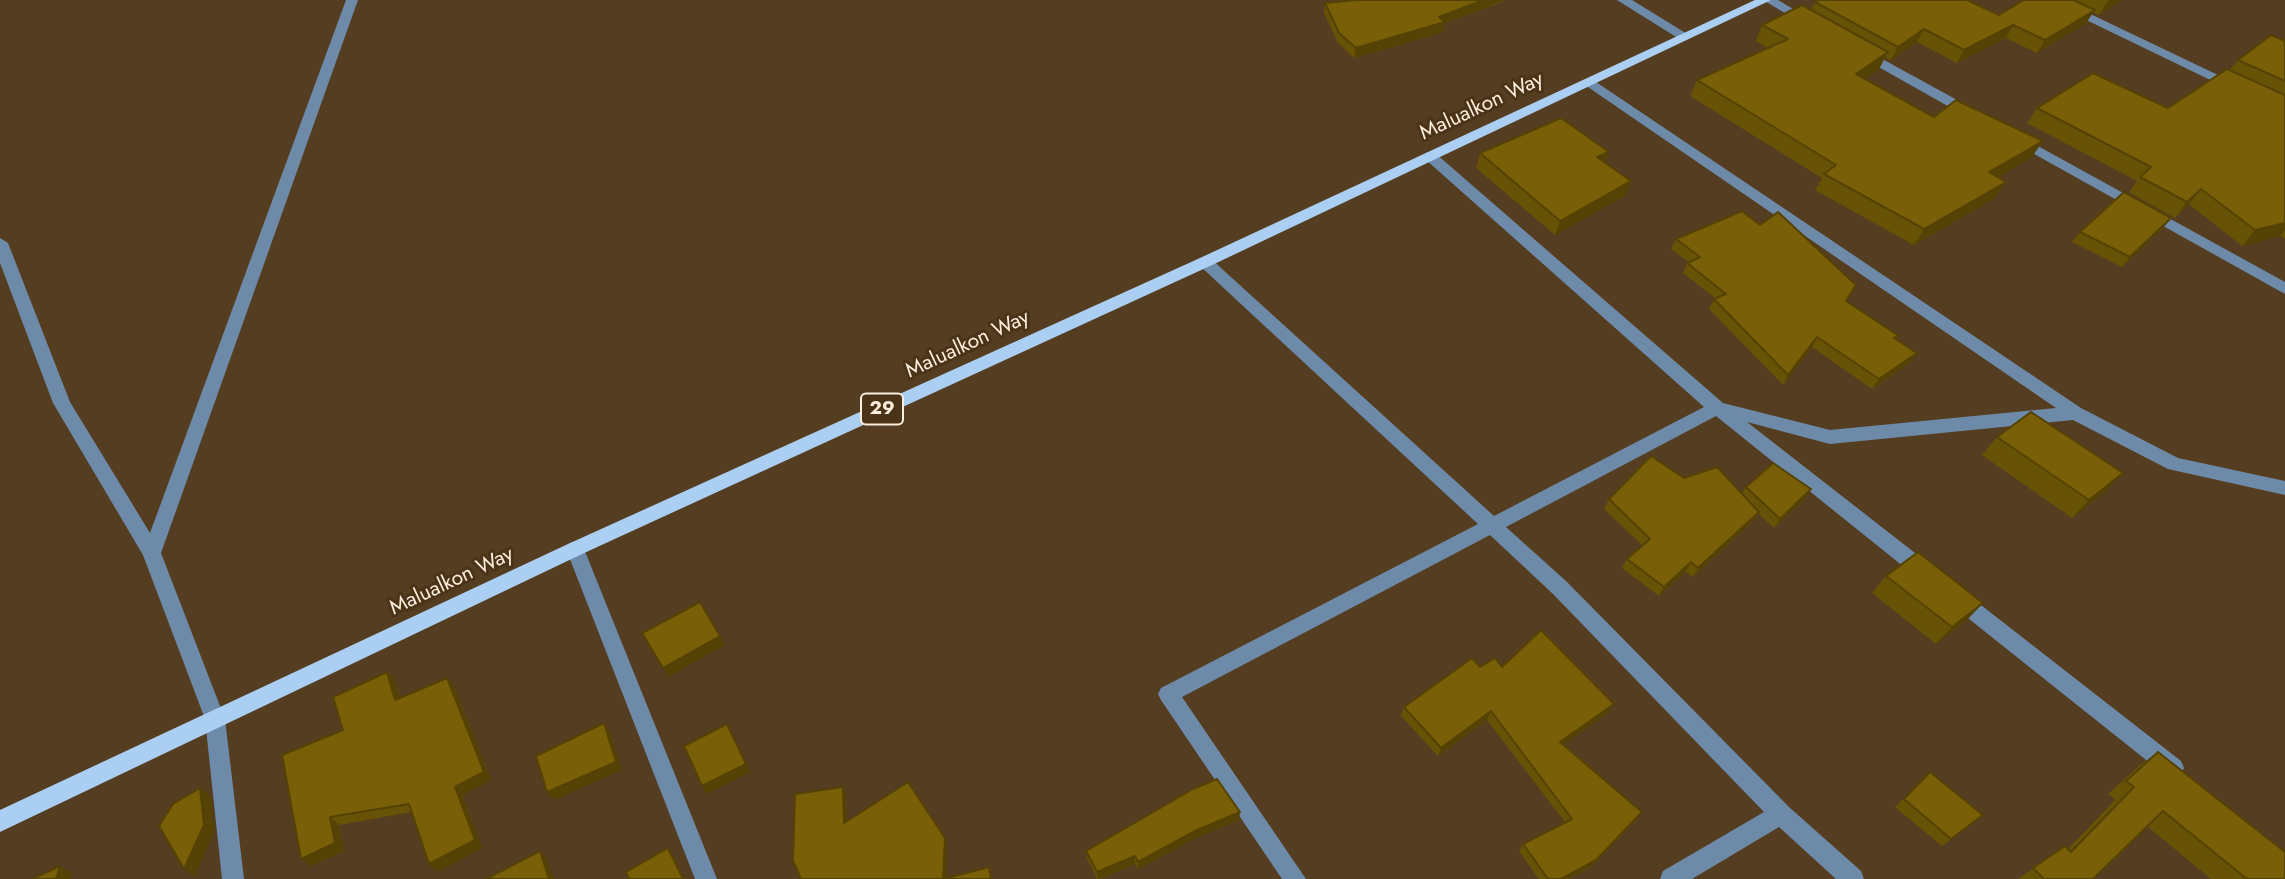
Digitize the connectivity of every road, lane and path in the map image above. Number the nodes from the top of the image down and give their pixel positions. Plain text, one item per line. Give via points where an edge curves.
1 (352, 0) edge
2 (1623, 0) edge
3 (1767, 0) edge
4 (2050, 0) edge
5 (1817, 27) edge
6 (1686, 37) junction
7 (1853, 47) edge
8 (1590, 82) junction
9 (2248, 93) edge
10 (1430, 156) junction
11 (0, 243) edge
12 (1205, 262) junction
13 (2285, 289) edge
14 (1717, 408) junction
15 (2075, 413) junction
16 (2285, 488) edge
17 (1492, 524) junction
18 (575, 549) junction
19 (152, 553) junction
20 (215, 719) junction
21 (2187, 780) edge
22 (1781, 814) junction
23 (0, 821) edge
24 (233, 879) edge
25 (706, 879) edge
26 (1295, 879) edge
27 (1671, 879) edge
28 (1853, 879) edge

1 - 19 street
2 - 6 street
3 - 5 street
3 - 6 main road, Malualkon Way / 29
4 - 9 street
6 - 8 main road, Malualkon Way / 29
7 - 13 street
8 - 10 main road, Malualkon Way / 29
8 - 15 street
10 - 12 main road, Malualkon Way / 29
10 - 14 street
11 - 19 street via 62,402
12 - 17 street
12 - 18 main road, Malualkon Way / 29
14 - 15 street via 1830,437
14 - 17 street
14 - 21 street
15 - 16 street via 2174,464
17 - 22 street via 1560,587
17 - 26 street via 1168,694
18 - 20 main road, Malualkon Way / 29
18 - 25 street
19 - 20 street
20 - 23 main road, Malualkon Way / 29
20 - 24 street
22 - 27 street
22 - 28 street

